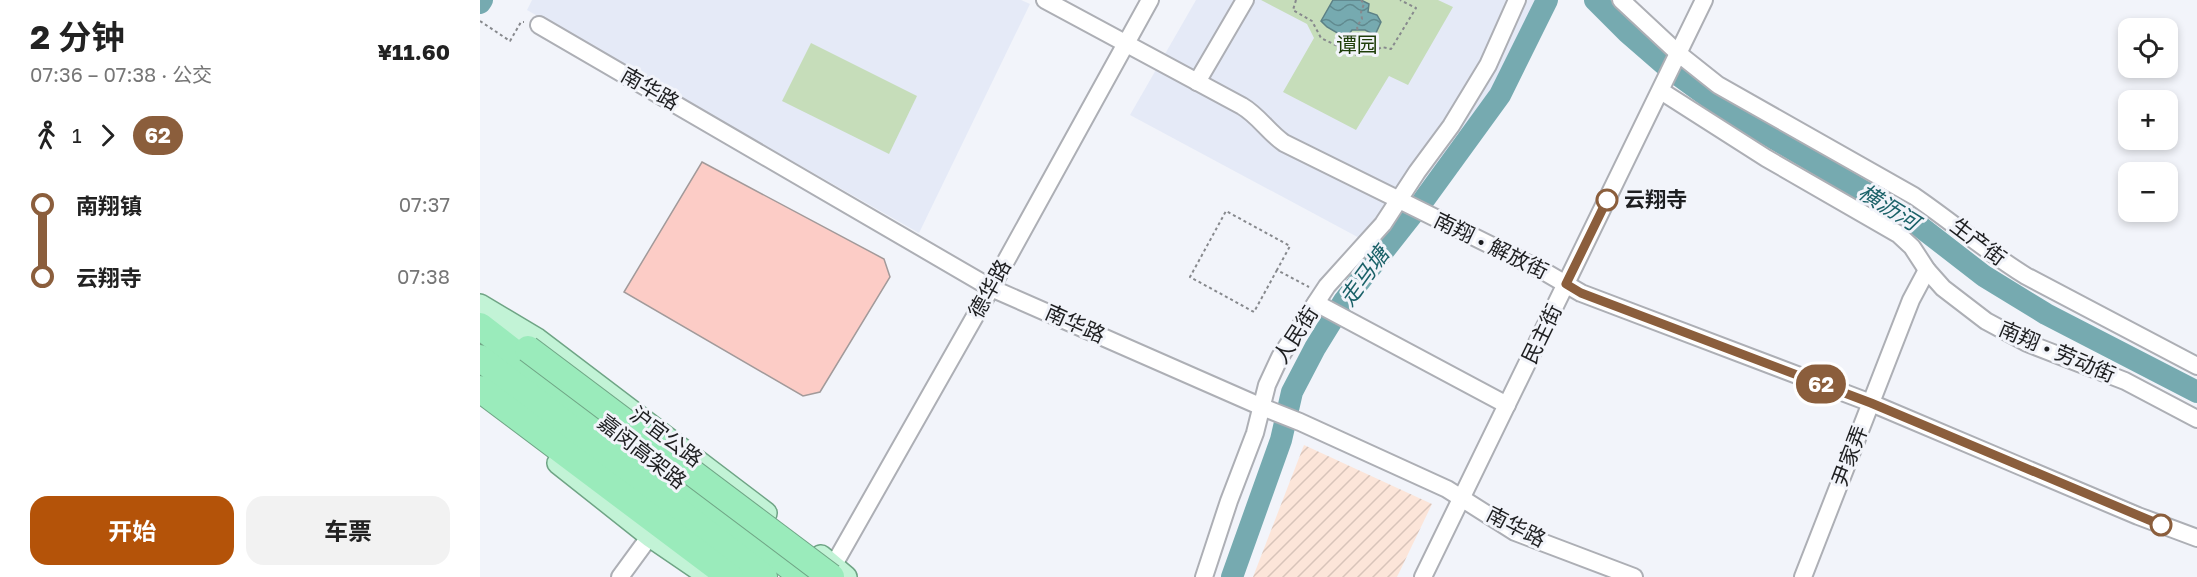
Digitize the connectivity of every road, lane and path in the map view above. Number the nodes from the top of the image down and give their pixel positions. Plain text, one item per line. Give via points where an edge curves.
1 (1045, 0) edge
2 (1150, 0) edge
3 (1245, 0) edge
4 (1296, 0) edge
5 (1361, 0) edge
6 (1400, 0) edge
7 (1517, 0) edge
8 (1621, 0) edge
9 (1704, 0) edge
10 (480, 21) edge
11 (539, 24) joint
12 (1125, 44) junction
13 (1348, 51) junction
14 (1679, 54) junction
15 (1197, 82) junction
16 (1661, 91) junction
17 (1411, 206) junction
18 (1277, 270) junction
19 (1927, 270) junction
20 (1566, 284) junction
21 (992, 288) junction
22 (480, 305) edge
23 (1326, 305) junction
24 (480, 311) edge
25 (480, 326) edge
26 (480, 358) edge
27 (2197, 366) edge
28 (484, 396) edge
29 (1871, 403) junction
30 (1507, 405) junction
31 (1268, 410) junction
32 (2197, 419) edge
33 (1462, 497) junction
34 (650, 536) junction
35 (2197, 538) edge
36 (834, 574) edge
37 (620, 577) edge
38 (710, 577) edge
39 (730, 577) edge
40 (764, 577) edge
41 (803, 577) edge
42 (1204, 577) edge
43 (1423, 577) edge
44 (1634, 577) edge
45 (1803, 577) edge

1 - 12 street, 南翔 • 解放街
2 - 12 street, 德华路
3 - 15 street
4 - 13 path via 1293,10 1312,21 1321,38
5 - 13 path via 1362,19
6 - 13 path via 1416,8 1391,49 1382,47 1356,55
7 - 17 street, 人民街 via 1473,90 1417,172
8 - 14 street, 生产街
9 - 14 street
10 - 11 path via 510,41 521,22
11 - 21 street, 南华路
12 - 15 street, 南翔 • 解放街
12 - 21 street, 德华路
14 - 16 street, 民主街
14 - 27 street, 生产街 via 1718,85 1914,196 2001,261
15 - 17 street, 南翔 • 解放街 via 1251,112 1284,143
16 - 19 street, 南翔 • 劳动街 via 1766,158 1899,234
16 - 20 street, 民主街
17 - 20 street, 南翔 • 解放街
17 - 23 street, 人民街 via 1372,238
18 - 18 path via 1290,246 1226,211 1190,277 1254,312
18 - 23 path
19 - 29 street, 尹家弄 via 1911,300
19 - 32 street, 南翔 • 劳动街 via 1953,298 2005,332 2125,381
20 - 29 street, 南翔 • 解放街
20 - 30 street, 民主街
21 - 31 street, 南华路
21 - 36 street, 德华路
22 - 36 main road, 沪宜公路 via 537,339 734,488
23 - 30 street
23 - 31 street, 人民街 via 1271,374
24 - 36 highway, bridge
25 - 41 highway, 嘉闵高架路
26 - 40 highway, 嘉闵高架路
28 - 34 main road
28 - 39 highway
29 - 35 street, 南翔 • 解放街
29 - 45 street, 尹家弄
30 - 33 street, 民主街
31 - 33 street, 南华路
31 - 42 street, 人民街 via 1255,433
33 - 43 street, 民主街
33 - 44 street, 南华路 via 1515,532
34 - 37 street
34 - 38 main road

